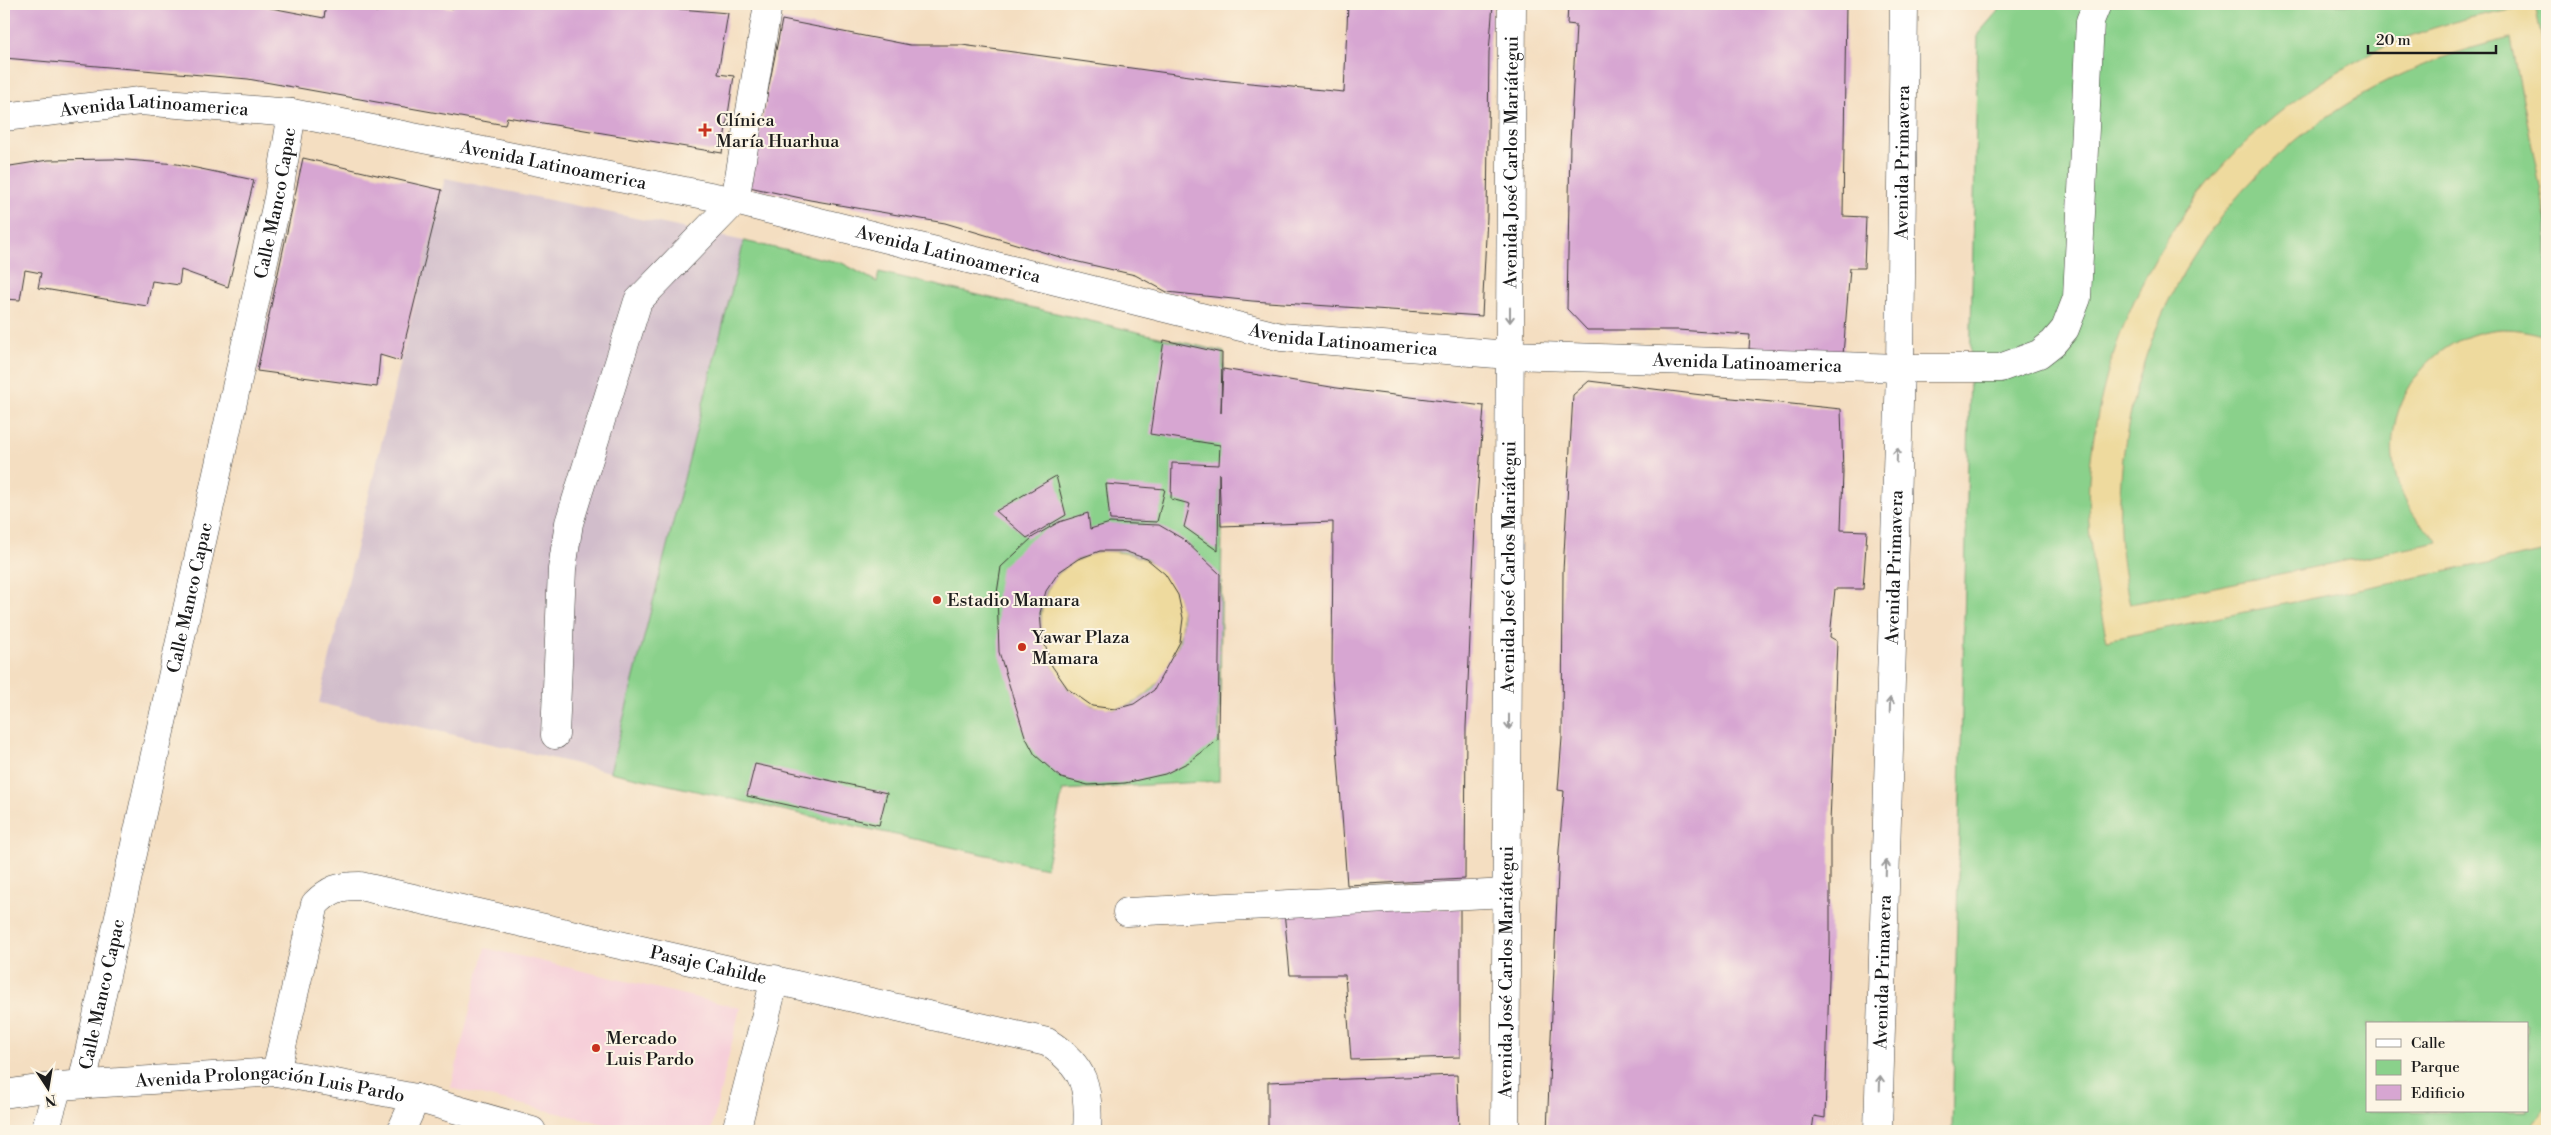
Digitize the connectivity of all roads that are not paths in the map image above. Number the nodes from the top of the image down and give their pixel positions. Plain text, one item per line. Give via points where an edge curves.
1 (768, 4) edge
2 (1512, 4) edge
3 (2097, 4) edge
4 (1905, 5) edge
5 (292, 113) junction
6 (6, 116) edge
7 (735, 201) junction
8 (1509, 355) junction
9 (1900, 368) junction
10 (555, 735) dead end
11 (1508, 893) junction
12 (1127, 912) dead end
13 (775, 979) junction
14 (276, 1072) junction
15 (70, 1085) junction
16 (4, 1094) edge
17 (416, 1098) junction
18 (45, 1131) edge
19 (401, 1131) edge
20 (532, 1131) edge
21 (736, 1131) edge
22 (1087, 1131) edge
23 (1505, 1131) edge
24 (1878, 1131) edge

1 - 7 street
2 -> 8 street, Avenida José Carlos Mariátegui
3 - 9 street, Avenida Latinoamerica via 2090,21 2077,298 2065,329 2039,354 2000,368
4 - 9 street, Avenida Primavera
5 - 6 street, Avenida Latinoamerica via 140,101
5 - 7 street, Avenida Latinoamerica
5 - 15 street, Calle Manco Capac via 278,198
7 - 8 street, Avenida Latinoamerica via 1281,337
7 - 10 street via 638,302 569,523 562,569
8 - 9 street, Avenida Latinoamerica
8 -> 11 street, Avenida José Carlos Mariátegui
24 -> 9 street, Avenida Primavera
11 - 12 street
11 - 23 street, Avenida José Carlos Mariátegui
13 - 14 street, Pasaje Cahilde via 360,886 344,886 326,892 315,904
13 - 21 street
13 - 22 street, Pasaje Cahilde via 1047,1042 1066,1054 1080,1071 1087,1091
14 - 15 street, Avenida Prolongación Luis Pardo
14 - 17 street, Avenida Prolongación Luis Pardo
15 - 16 street, Avenida Prolongación Luis Pardo
15 - 18 street, Calle Manco Capac
17 - 19 street
17 - 20 street, Avenida Prolongación Luis Pardo

